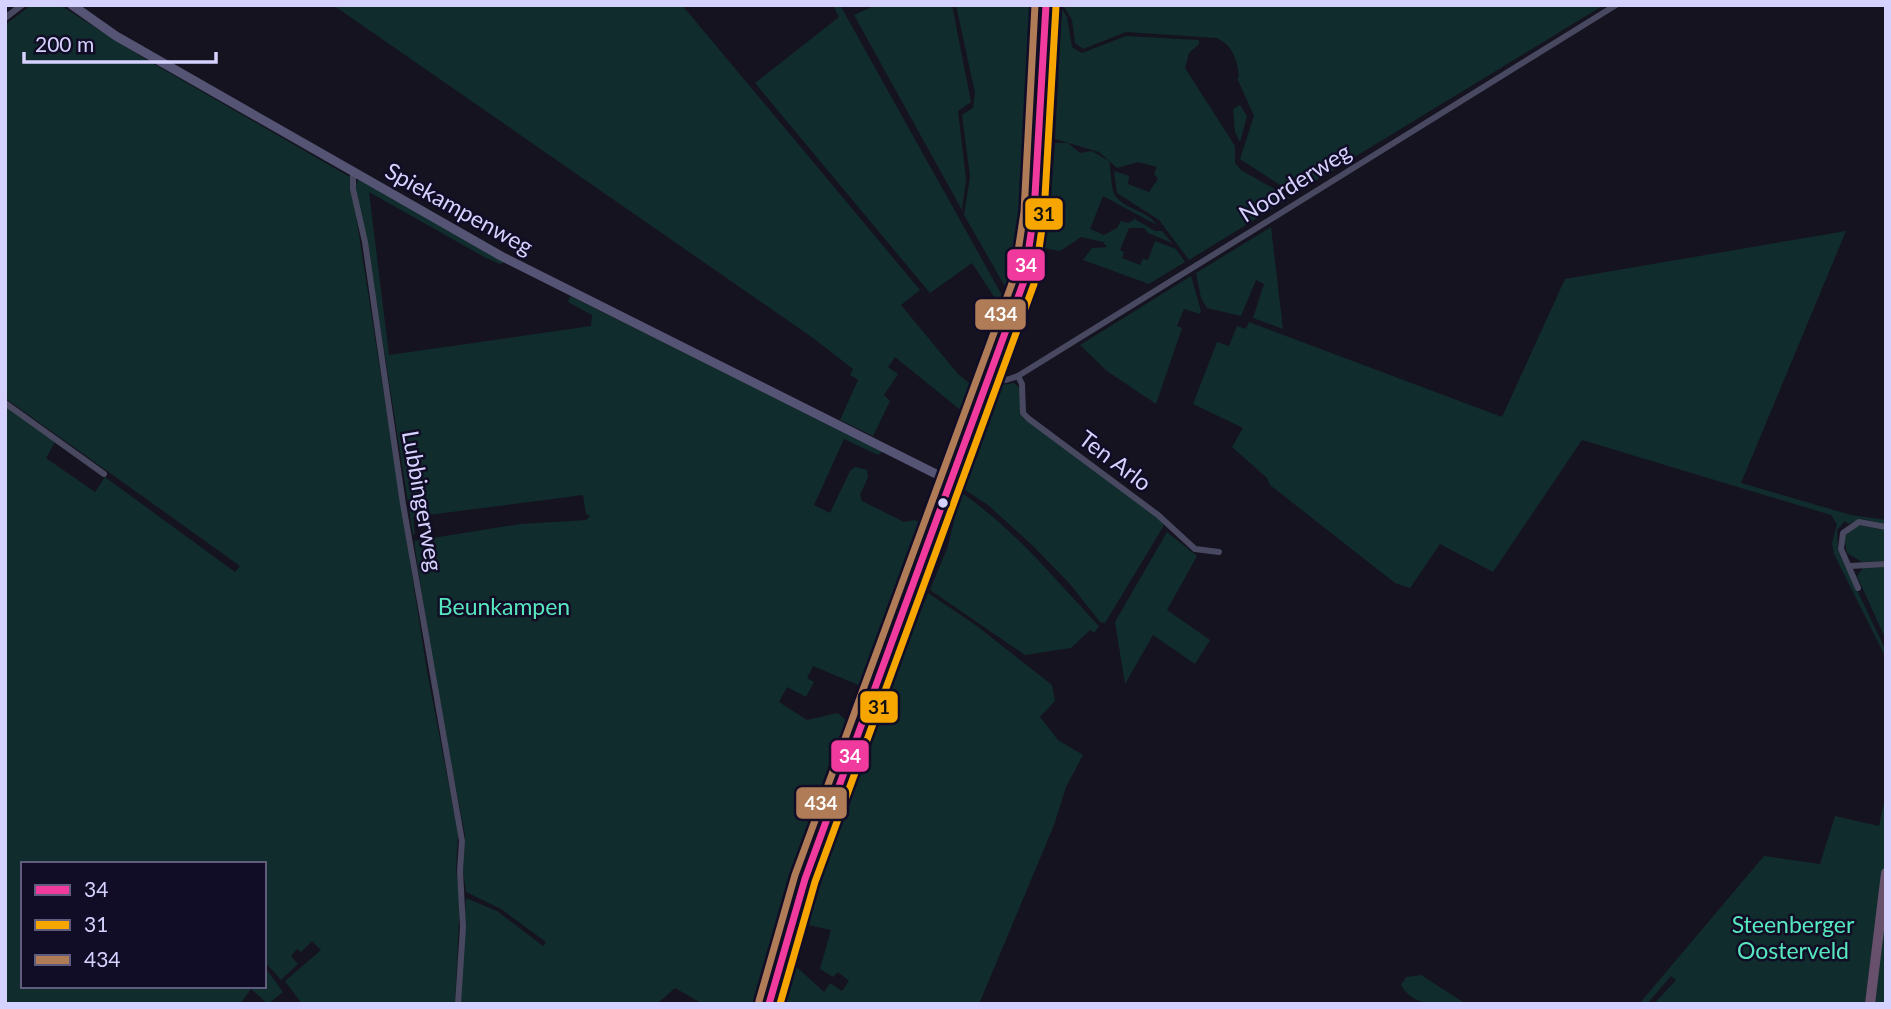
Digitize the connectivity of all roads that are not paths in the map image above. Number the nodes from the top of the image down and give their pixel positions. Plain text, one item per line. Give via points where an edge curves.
1 (22, 5) edge
2 (72, 5) edge
3 (1046, 5) edge
4 (1616, 5) edge
5 (5, 18) edge
6 (353, 171) junction
7 (989, 376) junction
8 (1017, 376) junction
9 (5, 404) edge
10 (104, 474) dead end
11 (950, 481) junction
12 (1886, 527) edge
13 (1219, 552) dead end
14 (1886, 564) edge
15 (1850, 566) junction
16 (1858, 588) dead end
17 (1886, 873) edge
18 (458, 1004) edge
19 (769, 1004) edge
20 (1870, 1004) edge

1 - 5 street
2 - 6 main road, Spiekampenweg via 116,36
3 - 7 main road via 1030,252
4 - 8 street, Noorderweg
6 - 11 main road, Spiekampenweg via 574,295
6 - 18 street, Lubbingerweg via 429,665 462,841
7 - 8 street via 1006,380
7 - 11 main road
8 - 13 street, Ten Arlo via 1022,384 1023,413 1029,419 1158,515 1195,549
9 - 10 street
11 - 19 main road via 805,879
12 - 15 street via 1859,522 1846,529 1841,545
14 - 15 street
15 - 16 street
17 - 20 highway

